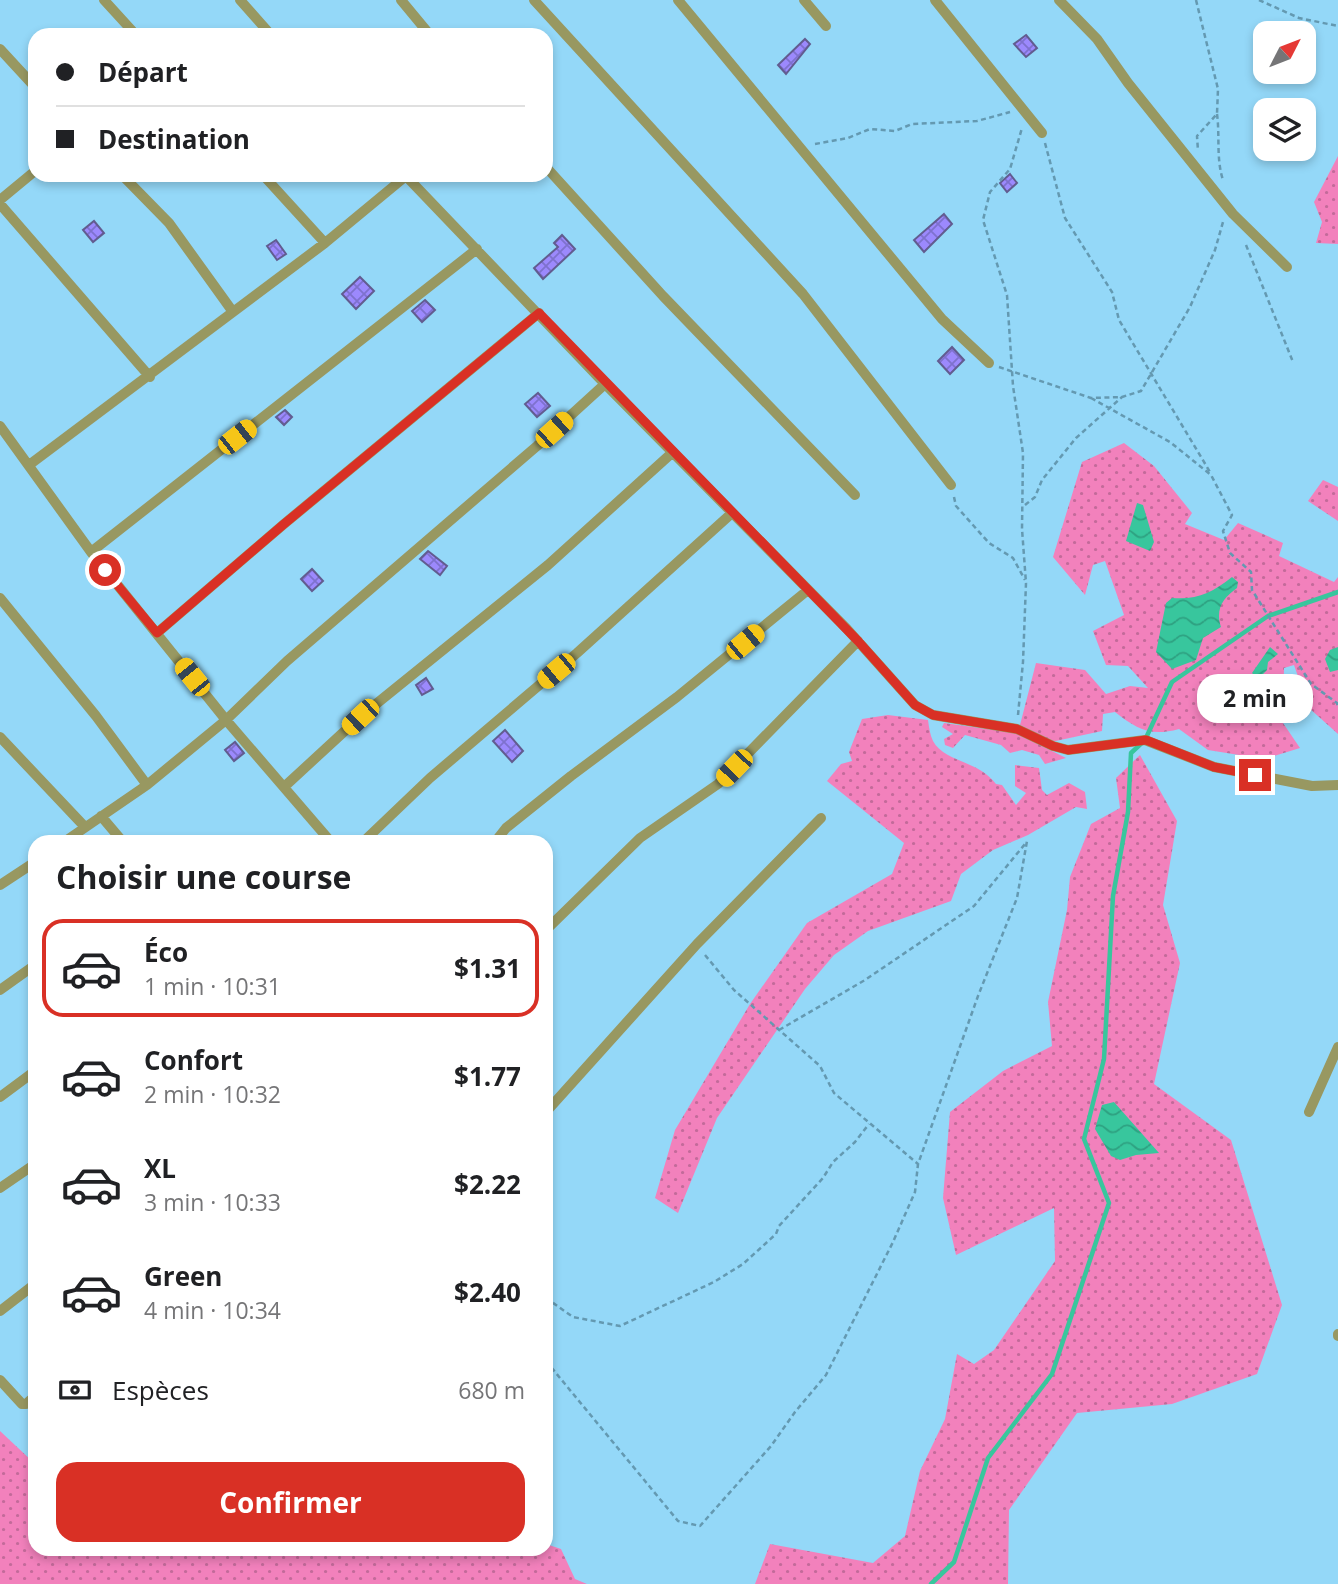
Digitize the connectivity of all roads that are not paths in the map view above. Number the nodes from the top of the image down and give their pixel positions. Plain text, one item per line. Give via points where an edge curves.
1 (104, 0) edge
2 (240, 0) edge
3 (401, 0) edge
4 (534, 0) edge
5 (678, 0) edge
6 (804, 0) edge
7 (935, 0) edge
8 (1059, 0) edge
9 (825, 26) dead end
10 (130, 28) edge
11 (265, 28) edge
12 (424, 28) edge
13 (0, 49) edge
14 (28, 80) edge
15 (1042, 133) road end
16 (553, 175) edge
17 (28, 177) edge
18 (129, 182) edge
19 (269, 182) edge
20 (398, 182) edge
21 (411, 182) edge
22 (0, 202) edge
23 (325, 243) junction
24 (477, 249) junction
25 (1287, 267) dead end
26 (233, 312) junction
27 (539, 313) junction
28 (989, 363) road end
29 (150, 377) junction
30 (606, 384) junction
31 (0, 426) edge
32 (673, 452) junction
33 (29, 465) junction
34 (951, 485) road end
35 (855, 495) dead end
36 (732, 513) junction
37 (91, 552) junction
38 (808, 590) junction
39 (0, 598) edge
40 (157, 633) junction
41 (858, 641) junction
42 (226, 720) junction
43 (0, 737) edge
44 (146, 785) junction
45 (1338, 785) edge
46 (284, 787) junction
47 (101, 816) junction
48 (821, 818) dead end
49 (85, 827) junction
50 (74, 835) edge
51 (117, 835) edge
52 (325, 835) edge
53 (370, 835) edge
54 (500, 835) edge
55 (28, 867) edge
56 (0, 886) edge
57 (553, 923) edge
58 (28, 970) edge
59 (0, 990) edge
60 (1338, 1046) edge
61 (28, 1076) edge
62 (0, 1097) edge
63 (553, 1104) edge
64 (1310, 1112) dead end
65 (28, 1169) edge
66 (0, 1188) edge
67 (28, 1289) edge
68 (0, 1311) edge
69 (0, 1380) edge
70 (28, 1402) edge

1 - 10 street
2 - 11 street
3 - 12 street
4 - 34 street via 803,294
5 - 28 street via 942,319
6 - 9 street
7 - 15 street
8 - 25 street via 1097,39 1227,208
13 - 14 street
16 - 35 street
17 - 22 street
18 - 26 street via 169,223
19 - 23 street
20 - 23 street
21 - 24 street
22 - 29 street
23 - 26 street
24 - 27 street
24 - 37 street
26 - 29 street
27 - 30 street
27 - 40 street
29 - 33 street
30 - 32 street
30 - 42 street via 286,661
31 - 33 street
32 - 36 street
32 - 46 street via 548,565 360,717
33 - 37 street
36 - 38 street
36 - 53 street
37 - 40 street
38 - 41 street
38 - 54 street
39 - 44 street
40 - 42 street
41 - 45 street via 915,705 933,715 1017,729 1061,749 1146,740 1214,767 1312,786
41 - 57 street via 718,784 640,838
42 - 44 street
42 - 46 street
43 - 49 street
44 - 47 street
46 - 52 street
47 - 49 street
47 - 51 street
48 - 63 street via 696,944
49 - 50 street
55 - 56 street
58 - 59 street
60 - 64 street
61 - 62 street
65 - 66 street
67 - 68 street
69 - 70 street via 22,1404

